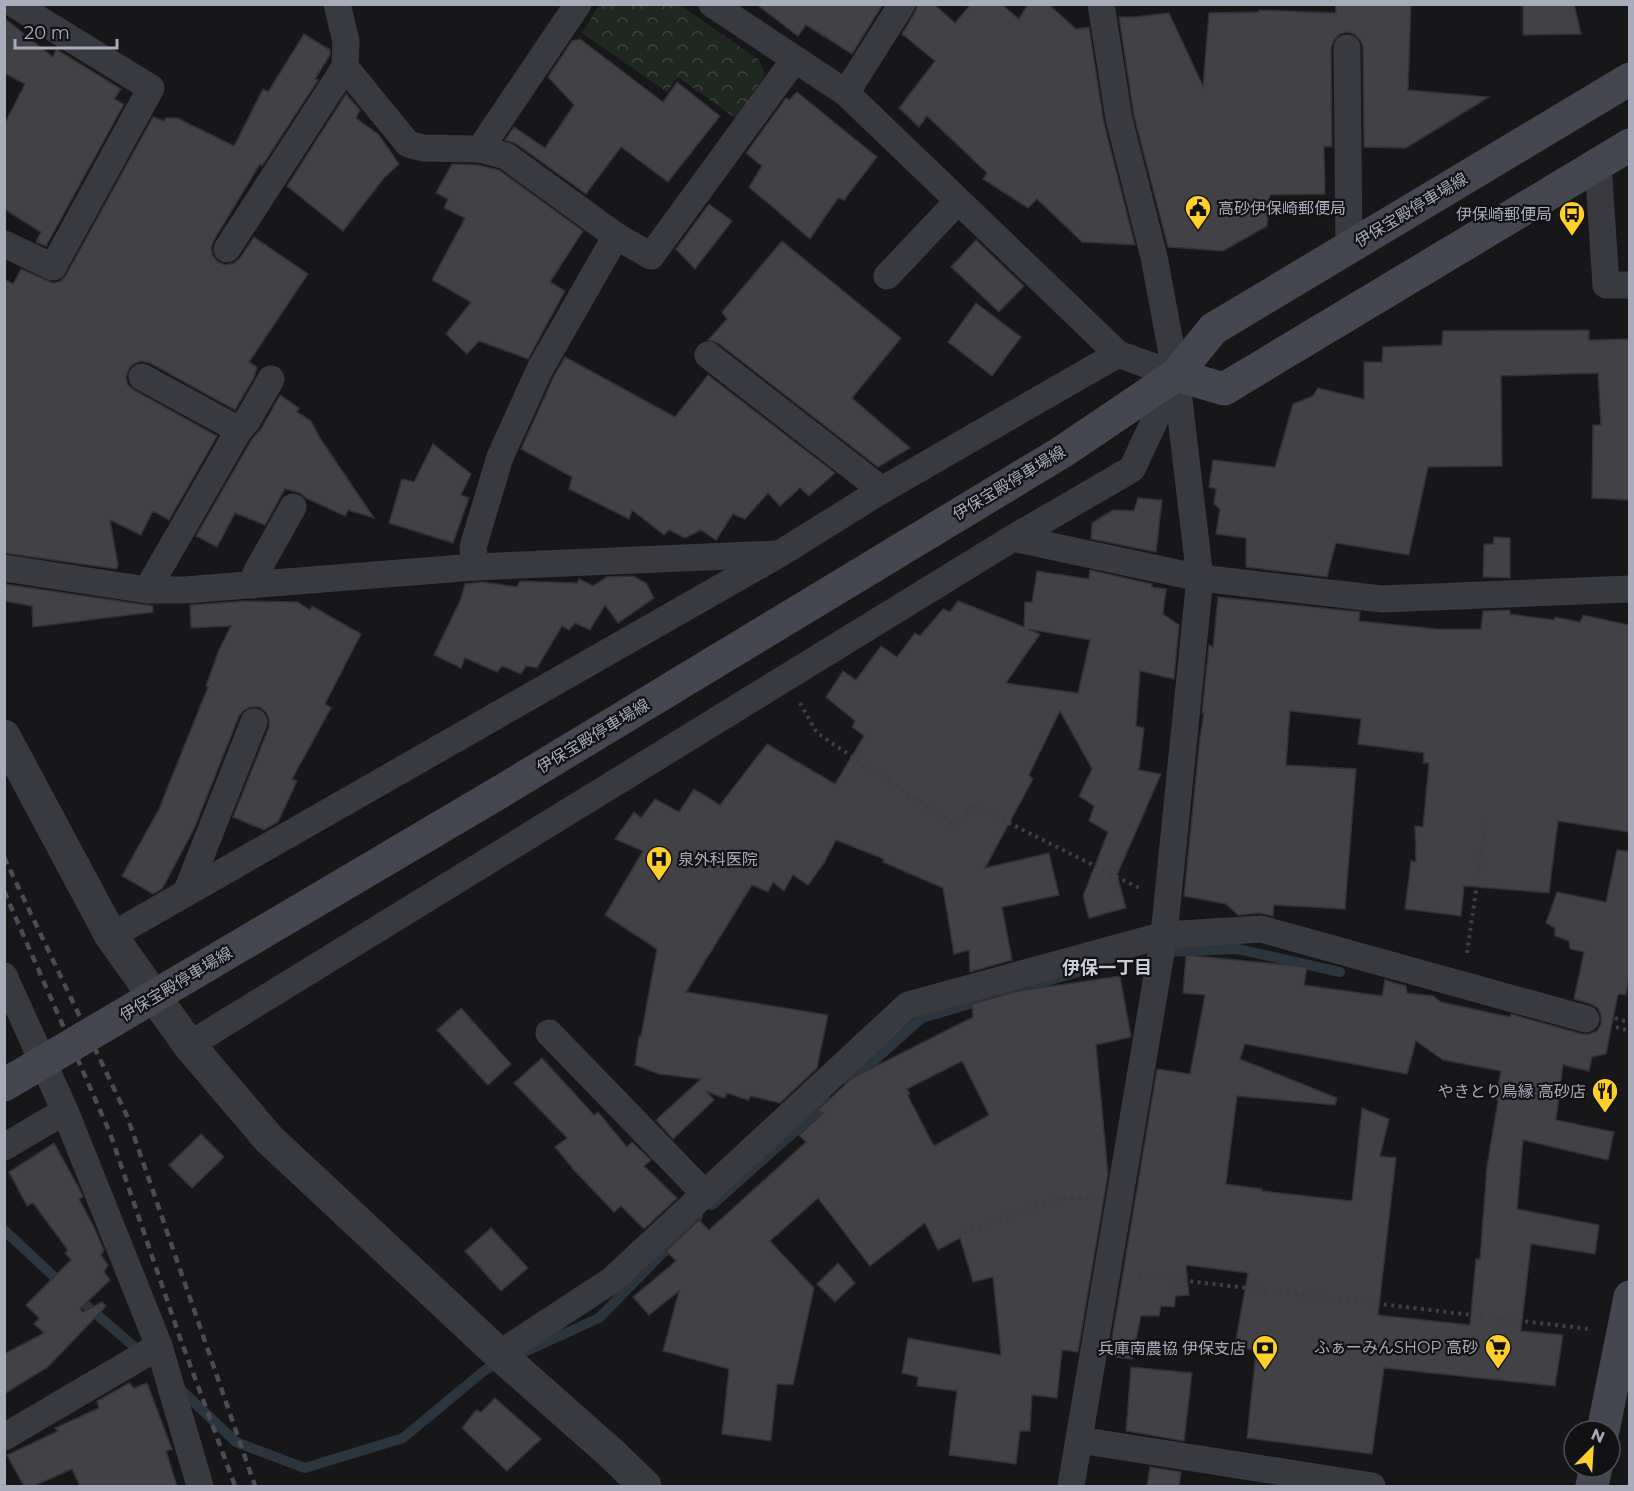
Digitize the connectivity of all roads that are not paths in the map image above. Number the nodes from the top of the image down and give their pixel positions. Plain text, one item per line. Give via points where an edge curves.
1 (14, 4) edge
2 (337, 4) edge
3 (578, 4) edge
4 (712, 4) edge
5 (902, 4) edge
6 (1101, 4) edge
7 (1347, 48) dead end
8 (795, 59) junction
9 (345, 67) junction
10 (1629, 79) edge
11 (846, 93) junction
12 (1629, 145) edge
13 (480, 149) junction
14 (1598, 164) junction
15 (958, 201) junction
16 (616, 236) junction
17 (4, 244) edge
18 (1349, 247) junction
19 (227, 249) dead end
20 (887, 276) dead end
21 (1629, 285) edge
22 (1118, 354) junction
23 (708, 355) dead end
24 (1176, 375) junction
25 (142, 377) dead end
26 (272, 379) dead end
27 (239, 430) junction
28 (882, 490) junction
29 (293, 507) dead end
30 (1013, 538) junction
31 (781, 553) junction
32 (475, 567) junction
33 (4, 568) edge
34 (1200, 578) junction
35 (252, 585) junction
36 (1629, 589) edge
37 (147, 590) junction
38 (254, 722) dead end
39 (4, 736) edge
40 (186, 893) junction
41 (1164, 935) junction
42 (111, 936) junction
43 (4, 976) edge
44 (11, 1009) edge
45 (1586, 1019) dead end
46 (549, 1033) dead end
47 (189, 1045) junction
48 (4, 1085) edge
49 (65, 1111) junction
50 (4, 1148) edge
51 (705, 1194) junction
52 (1629, 1297) edge
53 (159, 1346) junction
54 (499, 1353) junction
55 (1605, 1419) edge
56 (4, 1437) edge
57 (1079, 1440) junction
58 (200, 1486) edge
59 (645, 1486) edge
60 (1071, 1486) edge
61 (1372, 1486) edge

1 - 17 street via 151,88 53,267
2 - 9 street via 346,41
3 - 13 street
4 - 8 street
5 - 11 street
6 - 24 street via 1119,119 1154,257
7 - 18 street
8 - 11 street
8 - 16 street via 651,256
9 - 13 street via 408,144
9 - 19 street
10 - 18 main road, 伊保宝殿停車場線
11 - 15 street
12 - 14 main road
13 - 16 street via 506,156
14 - 21 street via 1606,285
14 - 24 main road via 1224,389
15 - 20 street
15 - 22 street
16 - 32 street via 540,369 500,457 473,547
18 - 24 main road, 伊保宝殿停車場線 via 1213,329
22 - 24 street
22 - 28 street
23 - 28 street
24 - 30 street via 1132,469
24 - 34 street
24 - 48 main road, 伊保宝殿停車場線, bridge via 1052,458 500,792
25 - 27 street
26 - 27 street
27 - 37 street
28 - 31 street
29 - 35 street
30 - 34 street
30 - 47 street
31 - 32 street
31 - 40 street
32 - 35 street
33 - 37 street
34 - 36 street via 1382,600
34 - 41 street
35 - 37 street
38 - 40 street
39 - 42 street
40 - 42 street
41 - 45 street via 1261,929
41 - 51 street via 909,1005
41 - 57 street
42 - 47 street
43 - 44 street
44 - 49 street
46 - 51 street
47 - 54 street via 269,1139
49 - 50 street
49 - 53 street
51 - 54 street via 612,1280
52 - 55 main road
53 - 56 street
53 - 58 street
54 - 59 street
57 - 60 street
57 - 61 street

